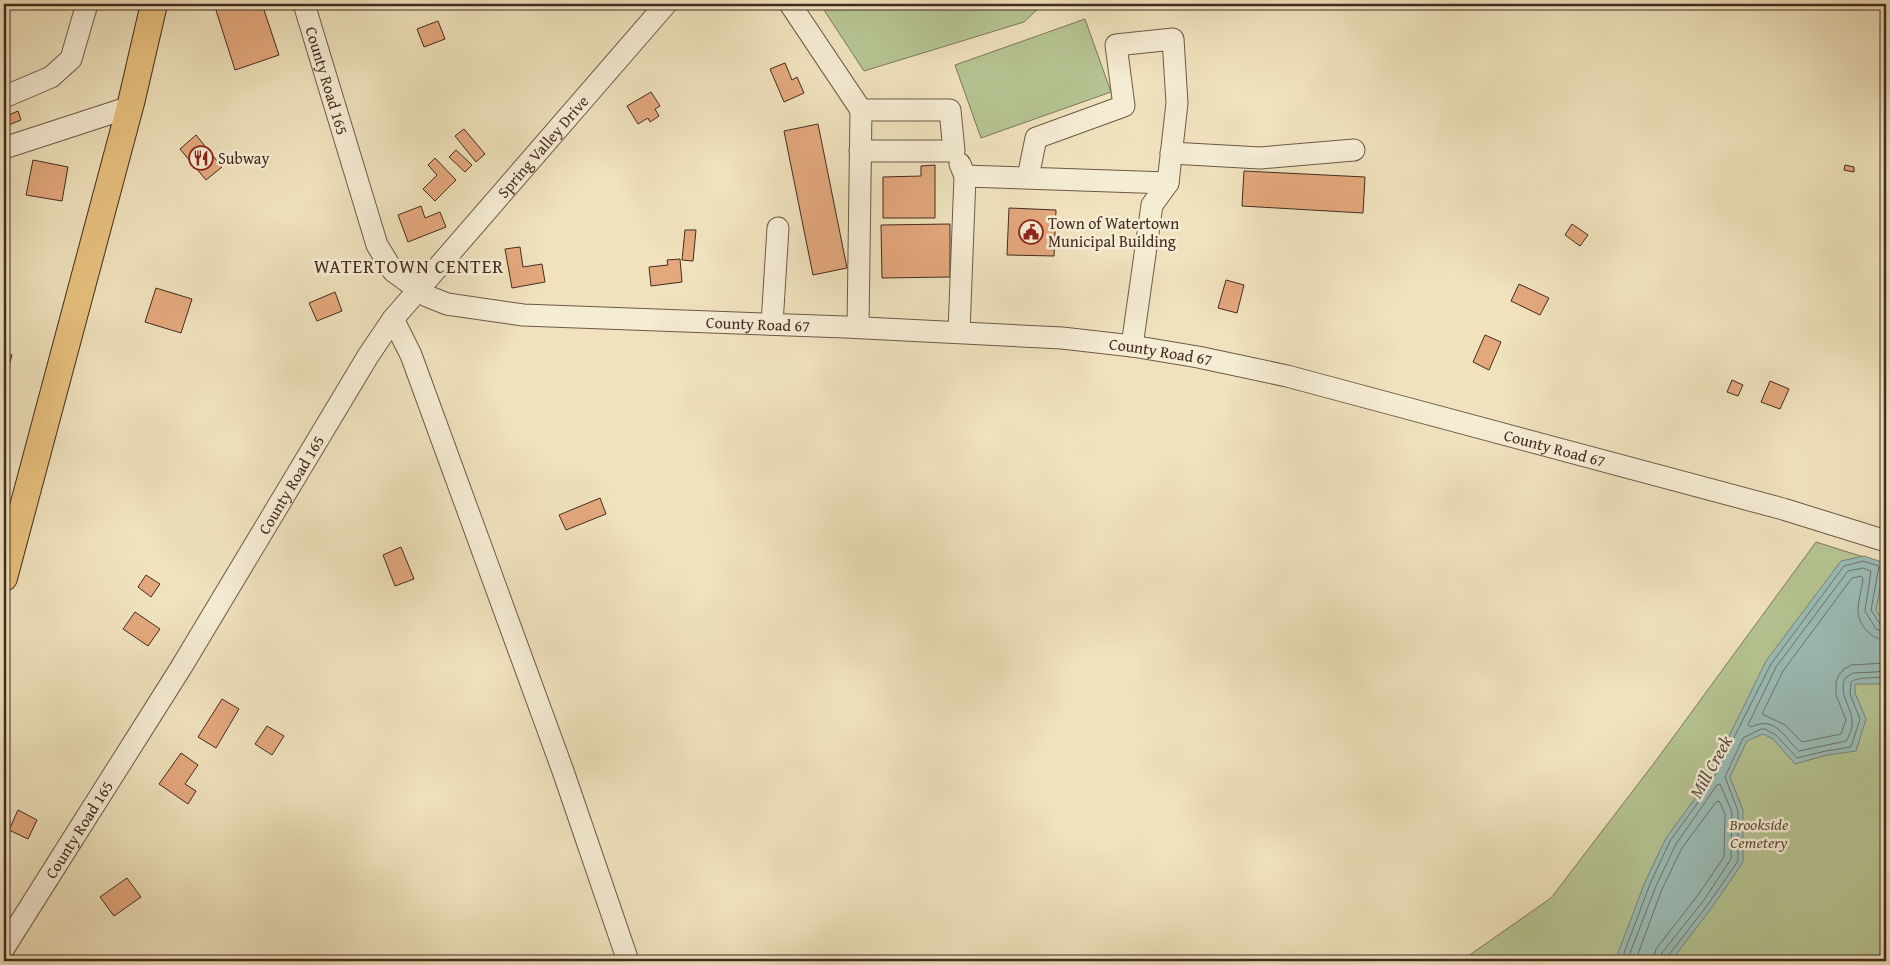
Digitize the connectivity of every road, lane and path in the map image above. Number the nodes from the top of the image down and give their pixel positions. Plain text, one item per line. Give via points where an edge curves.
1 (87, 4) edge
2 (154, 4) edge
3 (304, 4) edge
4 (666, 4) edge
5 (790, 4) edge
6 (4, 97) edge
7 (130, 107) junction
8 (861, 110) junction
9 (4, 148) edge
10 (1354, 150) dead end
11 (860, 151) junction
12 (954, 152) junction
13 (1171, 153) junction
14 (965, 176) junction
15 (1028, 177) junction
16 (1168, 183) junction
17 (778, 228) dead end
18 (417, 290) junction
19 (393, 319) junction
20 (772, 324) junction
21 (858, 327) junction
22 (959, 332) junction
23 (1132, 346) junction
24 (1886, 541) edge
25 (4, 578) edge
26 (4, 948) edge
27 (4, 957) edge
28 (6, 961) edge
29 (628, 961) edge

1 - 6 street via 71,59 51,78
2 - 7 main road
3 - 18 street, County Road 165 via 377,245 393,271
4 - 18 street, Spring Valley Drive
5 - 8 street
7 - 9 street
7 - 25 main road
8 - 11 street
8 - 12 street via 950,110
10 - 13 street via 1260,158
11 - 12 street
11 - 21 street
12 - 14 street
13 - 15 street via 1177,103 1173,39 1116,45 1124,106 1036,138
13 - 16 street
14 - 15 street
14 - 22 street
15 - 16 street
16 - 23 street via 1152,205
17 - 20 street
18 - 19 street, County Road 165
18 - 20 street, County Road 67 via 447,304 523,315
19 - 26 street, County Road 165 via 182,666
19 - 29 street via 411,355 563,772
20 - 21 street, County Road 67
21 - 22 street, County Road 67
22 - 23 street, County Road 67
23 - 24 street, County Road 67 via 1287,376 1783,509
27 - 28 street

